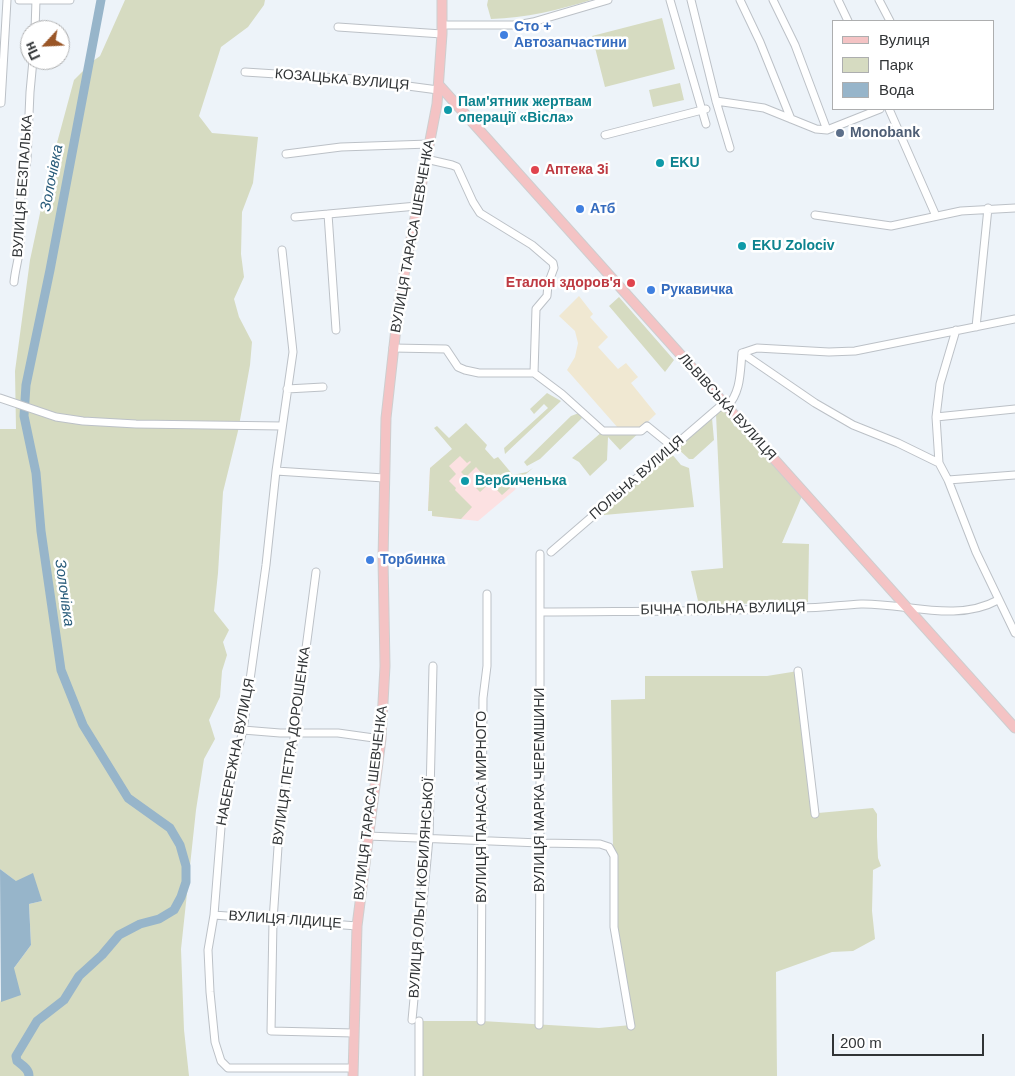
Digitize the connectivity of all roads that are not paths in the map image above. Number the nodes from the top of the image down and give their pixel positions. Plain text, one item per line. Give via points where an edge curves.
1 (7, 0) edge
2 (19, 0) edge
3 (36, 0) edge
4 (70, 0) edge
5 (442, 0) edge
6 (608, 0) edge
7 (670, 0) edge
8 (691, 0) edge
9 (740, 0) edge
10 (773, 0) edge
11 (838, 0) edge
12 (879, 0) edge
13 (35, 20) edge
14 (848, 20) edge
15 (889, 20) edge
16 (338, 27) dead end
17 (442, 29) junction
18 (32, 70) edge
19 (245, 72) dead end
20 (438, 88) junction
21 (716, 101) junction
22 (1, 103) edge
23 (704, 109) junction
24 (877, 110) edge
25 (889, 110) edge
26 (791, 119) junction
27 (706, 124) dead end
28 (827, 130) junction
29 (605, 135) dead end
30 (429, 144) junction
31 (730, 148) dead end
32 (286, 154) dead end
33 (426, 159) junction
34 (417, 206) junction
35 (988, 208) junction
36 (1015, 208) edge
37 (328, 214) junction
38 (815, 215) dead end
39 (936, 216) junction
40 (295, 217) dead end
41 (282, 250) dead end
42 (14, 282) dead end
43 (1015, 320) edge
44 (976, 327) junction
45 (336, 330) dead end
46 (956, 330) junction
47 (393, 348) junction
48 (742, 353) junction
49 (534, 373) junction
50 (323, 387) dead end
51 (288, 389) junction
52 (0, 398) edge
53 (725, 405) junction
54 (1015, 409) edge
55 (936, 417) junction
56 (282, 426) junction
57 (673, 447) junction
58 (939, 463) junction
59 (276, 471) junction
60 (1015, 475) edge
61 (384, 478) junction
62 (948, 480) junction
63 (551, 552) dead end
64 (540, 554) dead end
65 (316, 572) dead end
66 (487, 594) dead end
67 (998, 600) junction
68 (906, 606) junction
69 (540, 612) junction
70 (1015, 633) edge
71 (433, 666) dead end
72 (798, 671) dead end
73 (1015, 728) edge
74 (243, 730) junction
75 (294, 732) junction
76 (381, 738) junction
77 (815, 814) dead end
78 (368, 836) junction
79 (428, 838) junction
80 (482, 840) junction
81 (540, 843) junction
82 (214, 915) junction
83 (273, 921) junction
84 (357, 926) junction
85 (482, 1021) dead end
86 (539, 1025) dead end
87 (631, 1026) dead end
88 (354, 1034) junction
89 (353, 1072) edge
90 (419, 1076) edge

1 - 22 street
2 - 3 street
3 - 4 street
3 - 13 street
5 - 17 main road, ВУЛИЦЯ ТАРАСА ШЕВЧЕНКА
6 - 17 street via 517,25
7 - 23 street
8 - 21 street
9 - 26 street
10 - 28 street via 795,45
11 - 14 street
12 - 15 street
16 - 17 street
17 - 20 main road, ВУЛИЦЯ ТАРАСА ШЕВЧЕНКА
18 - 42 street, ВУЛИЦЯ БЕЗПАЛЬКА via 27,160 17,222 21,231 21,248
19 - 20 street, КОЗАЦЬКА ВУЛИЦЯ
20 - 30 main road, ВУЛИЦЯ ТАРАСА ШЕВЧЕНКА
20 - 53 main road, ЛЬВІВСЬКА ВУЛИЦЯ
21 - 26 street via 764,108
21 - 31 street
23 - 27 street
23 - 29 street
24 - 28 street
25 - 39 street
26 - 28 street
30 - 32 street via 341,147
30 - 33 main road, ВУЛИЦЯ ТАРАСА ШЕВЧЕНКА
33 - 34 main road, ВУЛИЦЯ ТАРАСА ШЕВЧЕНКА
33 - 49 street via 457,167 480,213 532,245 553,263 547,296 536,309
34 - 37 street
34 - 47 main road, ВУЛИЦЯ ТАРАСА ШЕВЧЕНКА
35 - 36 street
35 - 39 street
35 - 44 street
37 - 40 street
37 - 45 street
38 - 39 street via 891,226
41 - 51 street, НАБЕРЕЖНА ВУЛИЦЯ via 293,352
43 - 44 street
44 - 46 street
46 - 48 street via 855,351 757,348
46 - 55 street via 940,384
47 - 49 street via 446,349 458,367 472,372
47 - 61 main road, ВУЛИЦЯ ТАРАСА ШЕВЧЕНКА
48 - 53 street via 738,388 733,400
48 - 58 street via 853,425
49 - 57 street via 603,431 641,431 647,426
50 - 51 street
51 - 56 street, НАБЕРЕЖНА ВУЛИЦЯ
52 - 56 street via 56,417 109,422
53 - 57 street, ПОЛЬНА ВУЛИЦЯ
53 - 68 main road, ЛЬВІВСЬКА ВУЛИЦЯ
54 - 55 street
55 - 58 street
56 - 59 street, НАБЕРЕЖНА ВУЛИЦЯ
57 - 63 street, ПОЛЬНА ВУЛИЦЯ
58 - 62 street
59 - 61 street
59 - 74 street, НАБЕРЕЖНА ВУЛИЦЯ
60 - 62 street
61 - 76 main road, ВУЛИЦЯ ТАРАСА ШЕВЧЕНКА
62 - 67 street
64 - 69 street, ВУЛИЦЯ МАРКА ЧЕРЕМШИНИ
65 - 75 street, ВУЛИЦЯ ПЕТРА ДОРОШЕНКА
66 - 80 street, ВУЛИЦЯ ПАНАСА МИРНОГО
67 - 68 street, БІЧНА ПОЛЬНА ВУЛИЦЯ via 970,610
67 - 70 street
68 - 69 street, БІЧНА ПОЛЬНА ВУЛИЦЯ via 862,604 802,608
68 - 73 main road, ЛЬВІВСЬКА ВУЛИЦЯ
69 - 81 street, ВУЛИЦЯ МАРКА ЧЕРЕМШИНИ
71 - 79 street, ВУЛИЦЯ ОЛЬГИ КОБИЛЯНСЬКОЇ
72 - 77 street
74 - 75 street
74 - 82 street, НАБЕРЕЖНА ВУЛИЦЯ via 222,815
75 - 76 street
75 - 83 street, ВУЛИЦЯ ПЕТРА ДОРОШЕНКА
76 - 78 main road, ВУЛИЦЯ ТАРАСА ШЕВЧЕНКА
78 - 79 street
78 - 84 main road, ВУЛИЦЯ ТАРАСА ШЕВЧЕНКА
79 - 80 street
79 - 90 street, ВУЛИЦЯ ОЛЬГИ КОБИЛЯНСЬКОЇ via 416,1021
80 - 81 street
80 - 85 street, ВУЛИЦЯ ПАНАСА МИРНОГО
81 - 86 street, ВУЛИЦЯ МАРКА ЧЕРЕМШИНИ
81 - 87 street via 600,844 609,847 614,856 614,927
82 - 83 street, ВУЛИЦЯ ЛІДИЦЕ
82 - 89 street, НАБЕРЕЖНА ВУЛИЦЯ via 208,950 210,992 215,1042 221,1061 228,1068 266,1066
83 - 84 street, ВУЛИЦЯ ЛІДИЦЕ
83 - 88 street, ВУЛИЦЯ ПЕТРА ДОРОШЕНКА via 270,1031
84 - 88 main road, ВУЛИЦЯ ТАРАСА ШЕВЧЕНКА
88 - 89 main road, ВУЛИЦЯ ТАРАСА ШЕВЧЕНКА

